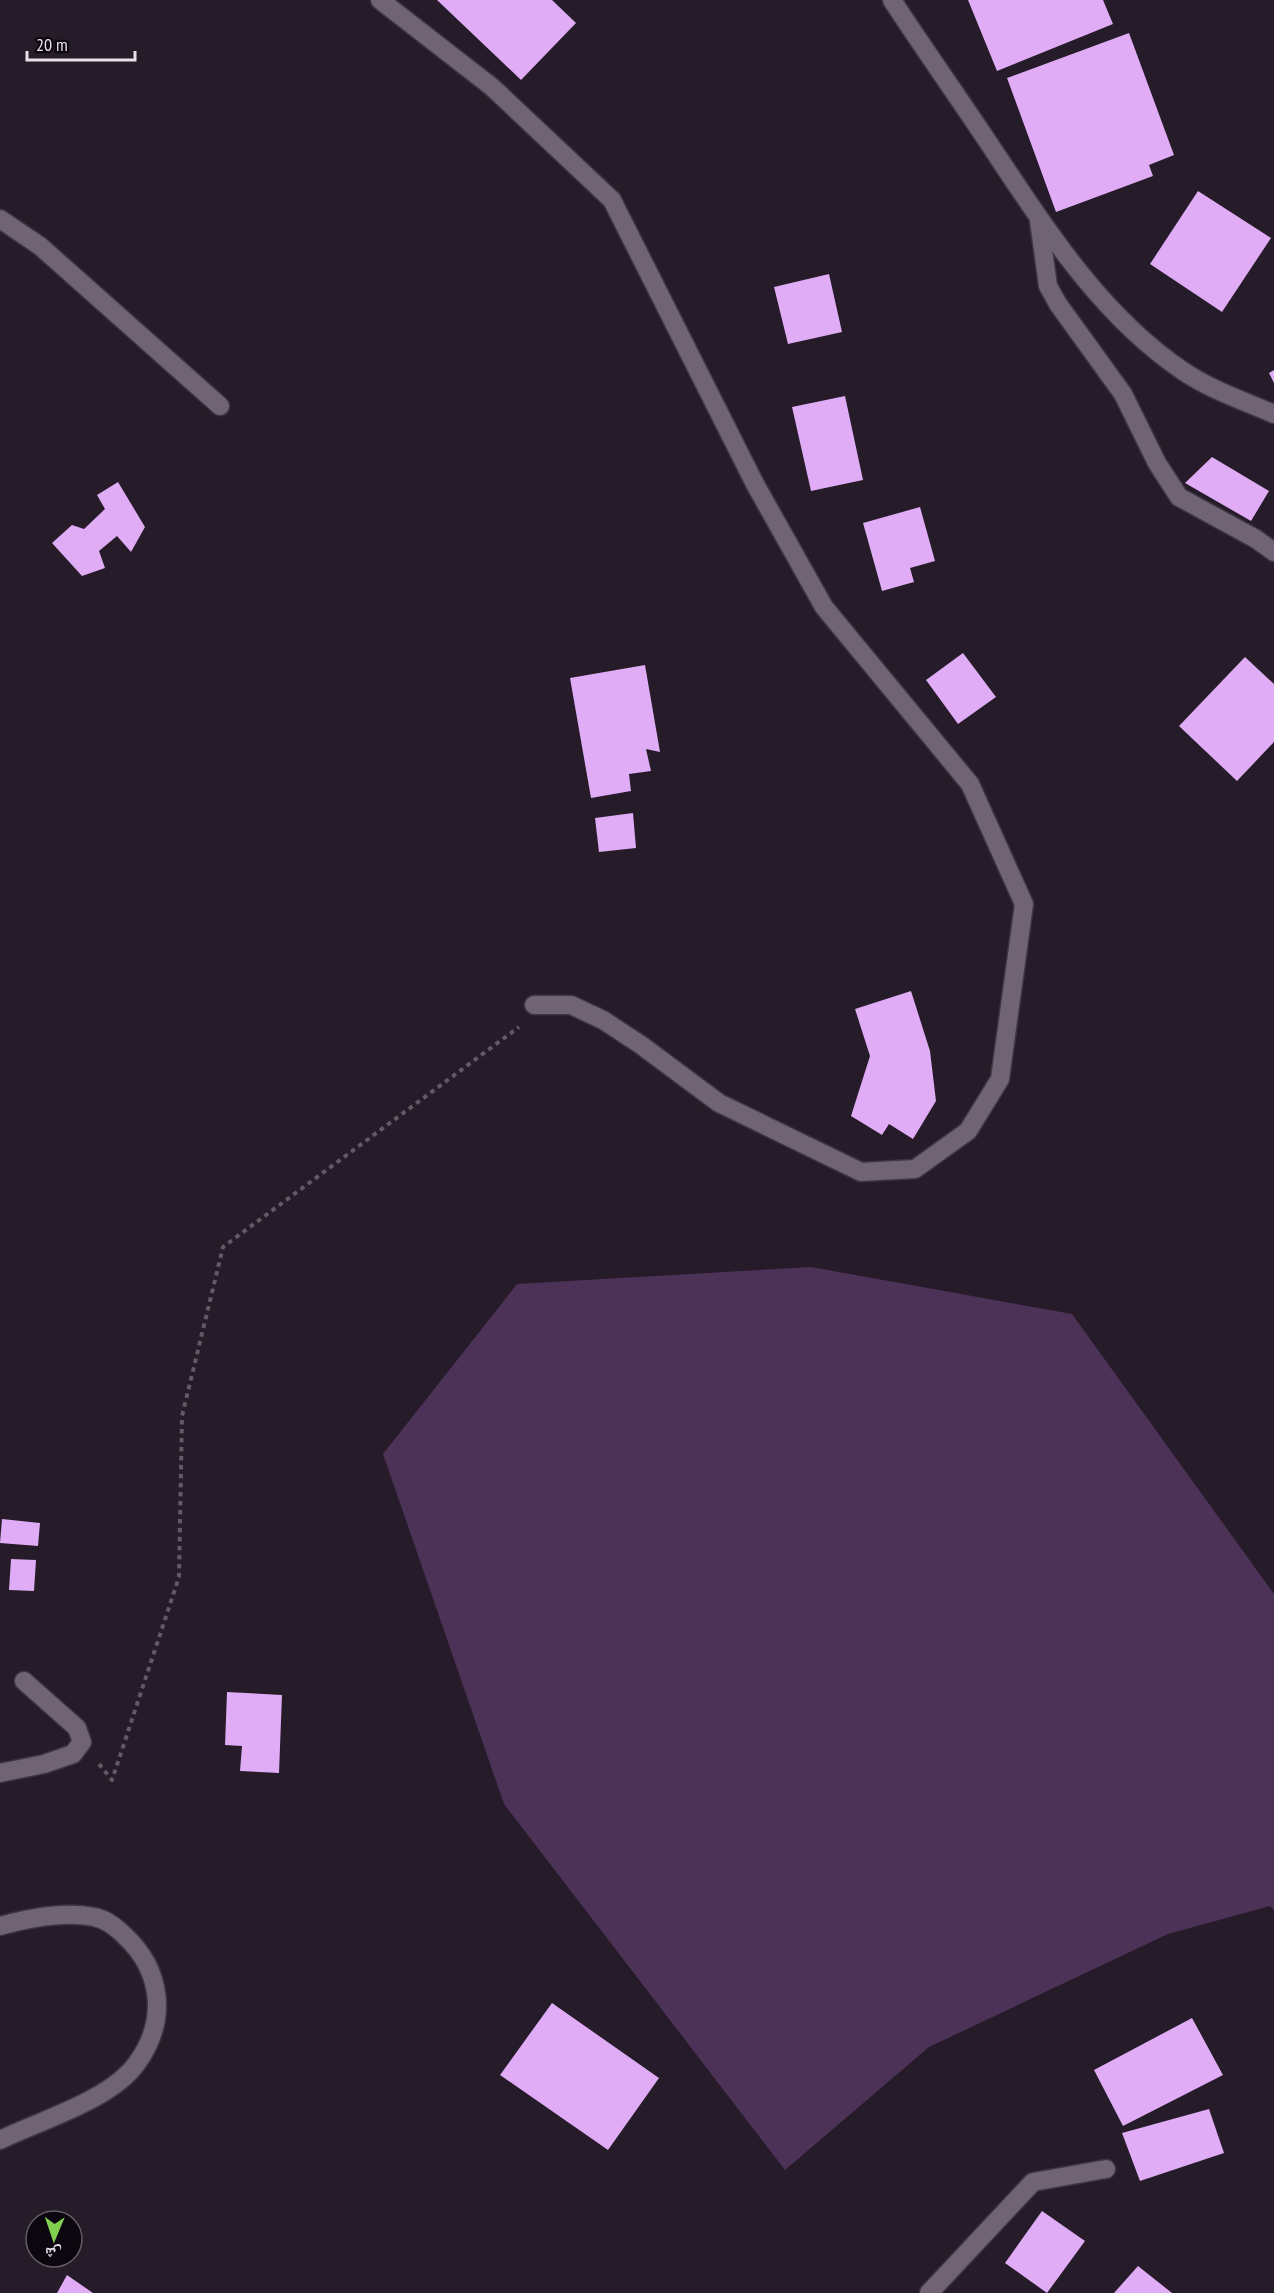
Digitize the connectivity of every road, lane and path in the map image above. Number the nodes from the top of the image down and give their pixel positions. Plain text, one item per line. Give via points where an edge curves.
1 (380, 0) edge
2 (892, 0) edge
3 (0, 219) edge
4 (1039, 220) junction
5 (220, 406) dead end
6 (1274, 414) edge
7 (1274, 552) edge
8 (541, 1005) joint
9 (24, 1681) dead end
10 (81, 1742) junction
11 (0, 1773) edge
12 (0, 1926) edge
13 (0, 2140) edge
14 (1106, 2169) dead end
15 (929, 2293) edge

1 - 8 street via 492,87 612,200 755,484 824,607 970,784 1024,904 1000,1079 968,1131 915,1169 861,1172 719,1103 603,1020 571,1005
2 - 4 street
3 - 5 street via 40,246
4 - 6 street via 1106,304 1156,350 1216,390
4 - 7 street via 1048,286 1123,394 1157,463 1179,496
8 - 10 path via 223,1247 182,1416 179,1577 112,1780
9 - 10 street via 76,1728
10 - 11 street via 73,1755
12 - 13 street via 72,1914 97,1917 116,1927 145,1958 157,2000 149,2043 121,2081 81,2104
14 - 15 street via 1033,2182

